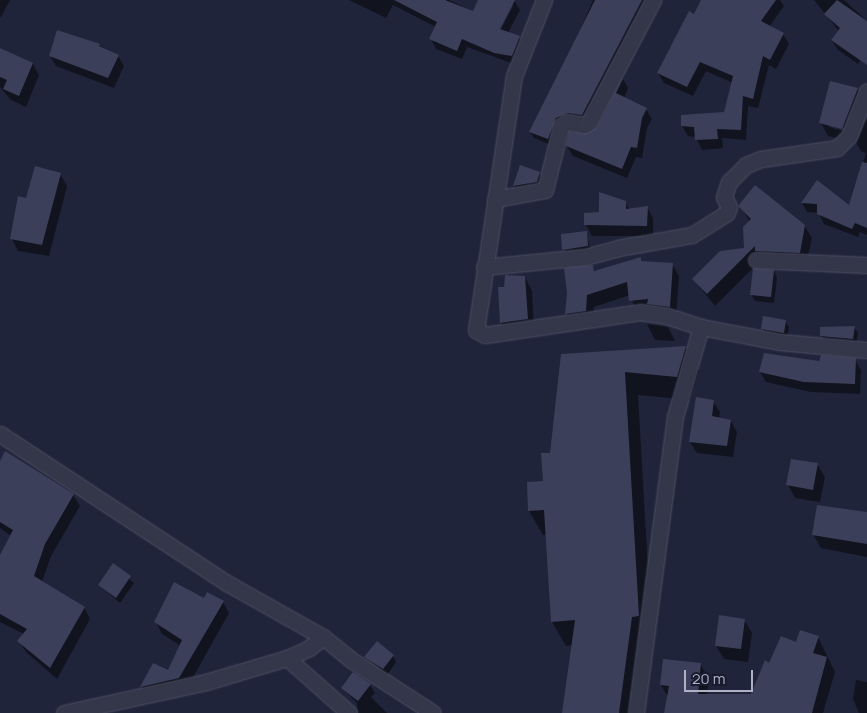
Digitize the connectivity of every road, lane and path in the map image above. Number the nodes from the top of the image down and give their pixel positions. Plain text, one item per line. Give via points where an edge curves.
1 (544, 0) edge
2 (653, 0) edge
3 (867, 91) edge
4 (495, 199) junction
5 (756, 260) dead end
6 (867, 265) edge
7 (484, 267) junction
8 (701, 327) junction
9 (867, 350) edge
10 (0, 434) edge
11 (323, 637) junction
12 (287, 658) junction
13 (64, 713) edge
14 (349, 713) edge
15 (433, 713) edge
16 (636, 713) edge

1 - 4 street via 514,76
2 - 4 street via 589,122 584,125 567,122 561,126 545,190
3 - 7 street via 849,136 836,148 761,159 746,165 729,182 724,197 729,207 727,213 692,235 585,257
4 - 7 street
5 - 6 street
7 - 8 street via 476,330 485,335 640,312 667,316
8 - 9 street via 780,342
8 - 16 street via 675,417
10 - 11 street via 227,583
11 - 12 street
11 - 15 street via 352,661
12 - 13 street via 206,682
12 - 14 street

